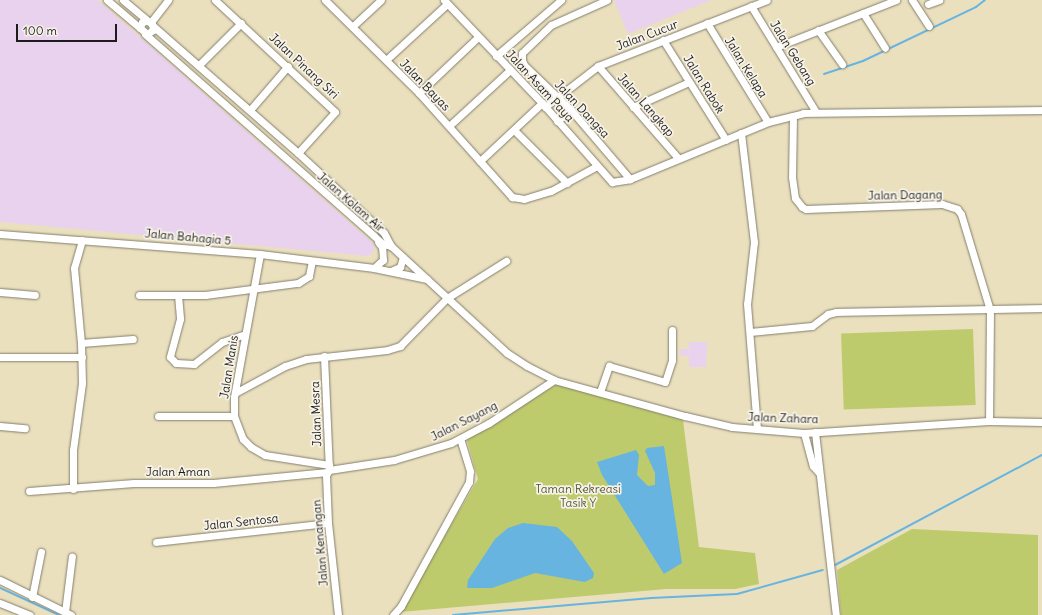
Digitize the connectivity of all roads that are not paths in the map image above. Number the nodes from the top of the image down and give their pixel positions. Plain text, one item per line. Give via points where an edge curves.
1 (107, 0) edge
2 (123, 0) edge
3 (168, 0) edge
4 (215, 0) edge
5 (325, 0) edge
6 (381, 0) edge
7 (561, 0) edge
8 (607, 0) edge
9 (767, 0) edge
10 (896, 0) edge
11 (912, 0) edge
12 (939, 0) edge
13 (446, 2) edge
14 (928, 4) dead end
15 (751, 6) junction
16 (863, 13) junction
17 (150, 23) junction
18 (241, 23) junction
19 (707, 23) junction
20 (353, 26) junction
21 (929, 26) dead end
22 (140, 28) junction
23 (818, 30) junction
24 (145, 34) junction
25 (478, 37) junction
26 (663, 40) junction
27 (776, 47) junction
28 (885, 48) dead end
29 (496, 56) junction
30 (386, 60) junction
31 (200, 64) junction
32 (842, 64) dead end
33 (288, 66) junction
34 (598, 66) junction
35 (510, 70) junction
36 (689, 82) junction
37 (419, 93) junction
38 (557, 97) junction
39 (544, 105) junction
40 (633, 107) junction
41 (250, 110) junction
42 (570, 110) junction
43 (1042, 110) edge
44 (816, 112) junction
45 (793, 116) junction
46 (557, 121) junction
47 (768, 122) junction
48 (449, 126) junction
49 (514, 130) junction
50 (741, 133) junction
51 (726, 140) junction
52 (298, 153) junction
53 (678, 158) junction
54 (480, 161) junction
55 (597, 166) junction
56 (630, 179) junction
57 (567, 183) junction
58 (0, 234) edge
59 (374, 236) junction
60 (82, 240) junction
61 (391, 246) junction
62 (260, 254) junction
63 (404, 257) junction
64 (312, 261) junction
65 (506, 262) dead end
66 (374, 268) junction
67 (391, 271) junction
68 (427, 279) junction
69 (253, 290) junction
70 (0, 292) edge
71 (139, 294) dead end
72 (35, 295) dead end
73 (178, 295) junction
74 (447, 298) junction
75 (1042, 308) edge
76 (990, 310) junction
77 (672, 330) dead end
78 (750, 332) junction
79 (245, 334) junction
80 (133, 339) dead end
81 (81, 343) junction
82 (324, 356) junction
83 (0, 357) edge
84 (82, 357) junction
85 (554, 380) junction
86 (600, 392) junction
87 (235, 393) junction
88 (158, 416) dead end
89 (234, 416) junction
90 (989, 422) junction
91 (1042, 422) edge
92 (0, 426) edge
93 (25, 428) dead end
94 (757, 429) junction
95 (815, 432) junction
96 (804, 433) junction
97 (460, 439) junction
98 (328, 469) junction
99 (819, 473) junction
100 (73, 489) junction
101 (29, 491) dead end
102 (328, 522) junction
103 (156, 542) dead end
104 (41, 552) dead end
105 (72, 556) dead end
106 (0, 580) edge
107 (32, 597) junction
108 (0, 603) edge
109 (68, 613) edge
110 (30, 615) edge
111 (338, 615) edge
112 (393, 615) edge
113 (836, 615) edge

1 - 22 street, Jalan Kolam Air
2 - 17 street, Jalan Kolam Air
3 - 17 street
4 - 18 street, Jalan Pinang Siri
5 - 20 street, Jalan Bayas
6 - 20 street
7 - 29 street
8 - 38 street, Jalan Dangsa via 559,19 522,53 524,65
9 - 15 street, Jalan Cucur
10 - 16 street
11 - 21 street
12 - 14 street
13 - 25 street, Jalan Asam Paya
13 - 30 street
15 - 19 street, Jalan Cucur
15 - 27 street, Jalan Gebang
16 - 23 street
16 - 28 street
17 - 22 street via 142,22
17 - 24 street via 151,32
17 - 31 street, Jalan Kolam Air
18 - 31 street
18 - 33 street, Jalan Pinang Siri
19 - 26 street, Jalan Cucur
19 - 47 street, Jalan Kelapa
20 - 30 street, Jalan Bayas
22 - 24 street, Jalan Kolam Air
23 - 27 street
23 - 32 street
24 - 59 street, Jalan Kolam Air
25 - 29 street, Jalan Asam Paya
25 - 37 street
26 - 34 street, Jalan Cucur
26 - 36 street, Jalan Rabok
27 - 44 street, Jalan Gebang
29 - 35 street, Jalan Asam Paya
30 - 37 street, Jalan Bayas
31 - 41 street, Jalan Kolam Air
33 - 41 street
33 - 52 street, Jalan Pinang Siri via 335,112
34 - 38 street, Jalan Cucur
34 - 40 street, Jalan Langkap
35 - 39 street, Jalan Asam Paya
35 - 48 street
36 - 40 street
36 - 51 street, Jalan Rabok
37 - 48 street, Jalan Bayas
38 - 39 street, Jalan Cucur
38 - 42 street, Jalan Dangsa
39 - 46 street, Jalan Asam Paya
39 - 49 street, Jalan Cucur
40 - 53 street, Jalan Langkap
41 - 52 street, Jalan Kolam Air
42 - 46 street
42 - 56 street, Jalan Dangsa
43 - 44 street
44 - 45 street
45 - 47 street
45 - 76 street, Jalan Dagang via 792,177 798,204 806,209 942,204 957,209 964,218
46 - 55 street, Jalan Asam Paya
47 - 50 street
48 - 54 street, Jalan Bayas
49 - 54 street, Jalan Cucur
49 - 57 street
50 - 51 street
50 - 78 street via 754,242 747,304
51 - 53 street
52 - 61 street, Jalan Kolam Air via 384,233
53 - 56 street
54 - 57 street, Jalan Bayas via 504,190 516,199 524,199
55 - 56 street, Jalan Asam Paya via 612,182
55 - 57 street
58 - 60 street, Jalan Bahagia 5
59 - 61 street, Jalan Kolam Air via 383,244
59 - 66 street via 384,253 383,260
60 - 62 street, Jalan Bahagia 5
60 - 81 street via 74,268
61 - 63 street, Jalan Zahara
62 - 64 street, Jalan Bahagia 5
62 - 69 street, Jalan Manis
63 - 67 street via 400,267
63 - 68 street, Jalan Zahara
64 - 66 street, Jalan Bahagia 5
64 - 69 street via 309,276 305,280
65 - 74 street
66 - 67 street, Jalan Bahagia 5
67 - 68 street, Jalan Bahagia 5
68 - 74 street, Jalan Zahara
69 - 73 street
69 - 79 street, Jalan Manis
70 - 72 street
71 - 73 street
73 - 79 street via 180,319 170,357 176,363 194,364 222,342
74 - 82 street via 400,346 388,350
74 - 85 street, Jalan Zahara via 507,353
75 - 76 street
76 - 78 street via 836,312 828,314 812,326
76 - 90 street, Jalan Dagang
77 - 86 street via 672,360 665,382 609,366
78 - 94 street
79 - 87 street, Jalan Manis
80 - 81 street
81 - 84 street
82 - 87 street via 285,366
82 - 98 street, Jalan Mesra
83 - 84 street
84 - 100 street via 79,414 73,450
85 - 86 street, Jalan Zahara
85 - 97 street, Jalan Sayang
86 - 94 street, Jalan Zahara via 684,416
87 - 89 street, Jalan Manis
88 - 89 street
89 - 98 street, Jalan Manis via 243,439 265,455
90 - 91 street, Jalan Zahara
90 - 95 street, Jalan Zahara
92 - 93 street
94 - 96 street, Jalan Zahara
95 - 96 street, Jalan Zahara
95 - 99 street via 821,466
96 - 99 street via 813,466
97 - 98 street, Jalan Sayang via 431,451 394,460
97 - 112 street via 470,471 469,482 401,606
98 - 100 street, Jalan Aman via 213,482 134,483
98 - 102 street, Jalan Kenangan
99 - 113 street
100 - 101 street, Jalan Aman
102 - 103 street, Jalan Sentosa
102 - 111 street, Jalan Kenangan
104 - 107 street
105 - 109 street
106 - 107 street
107 - 109 street
108 - 110 street

